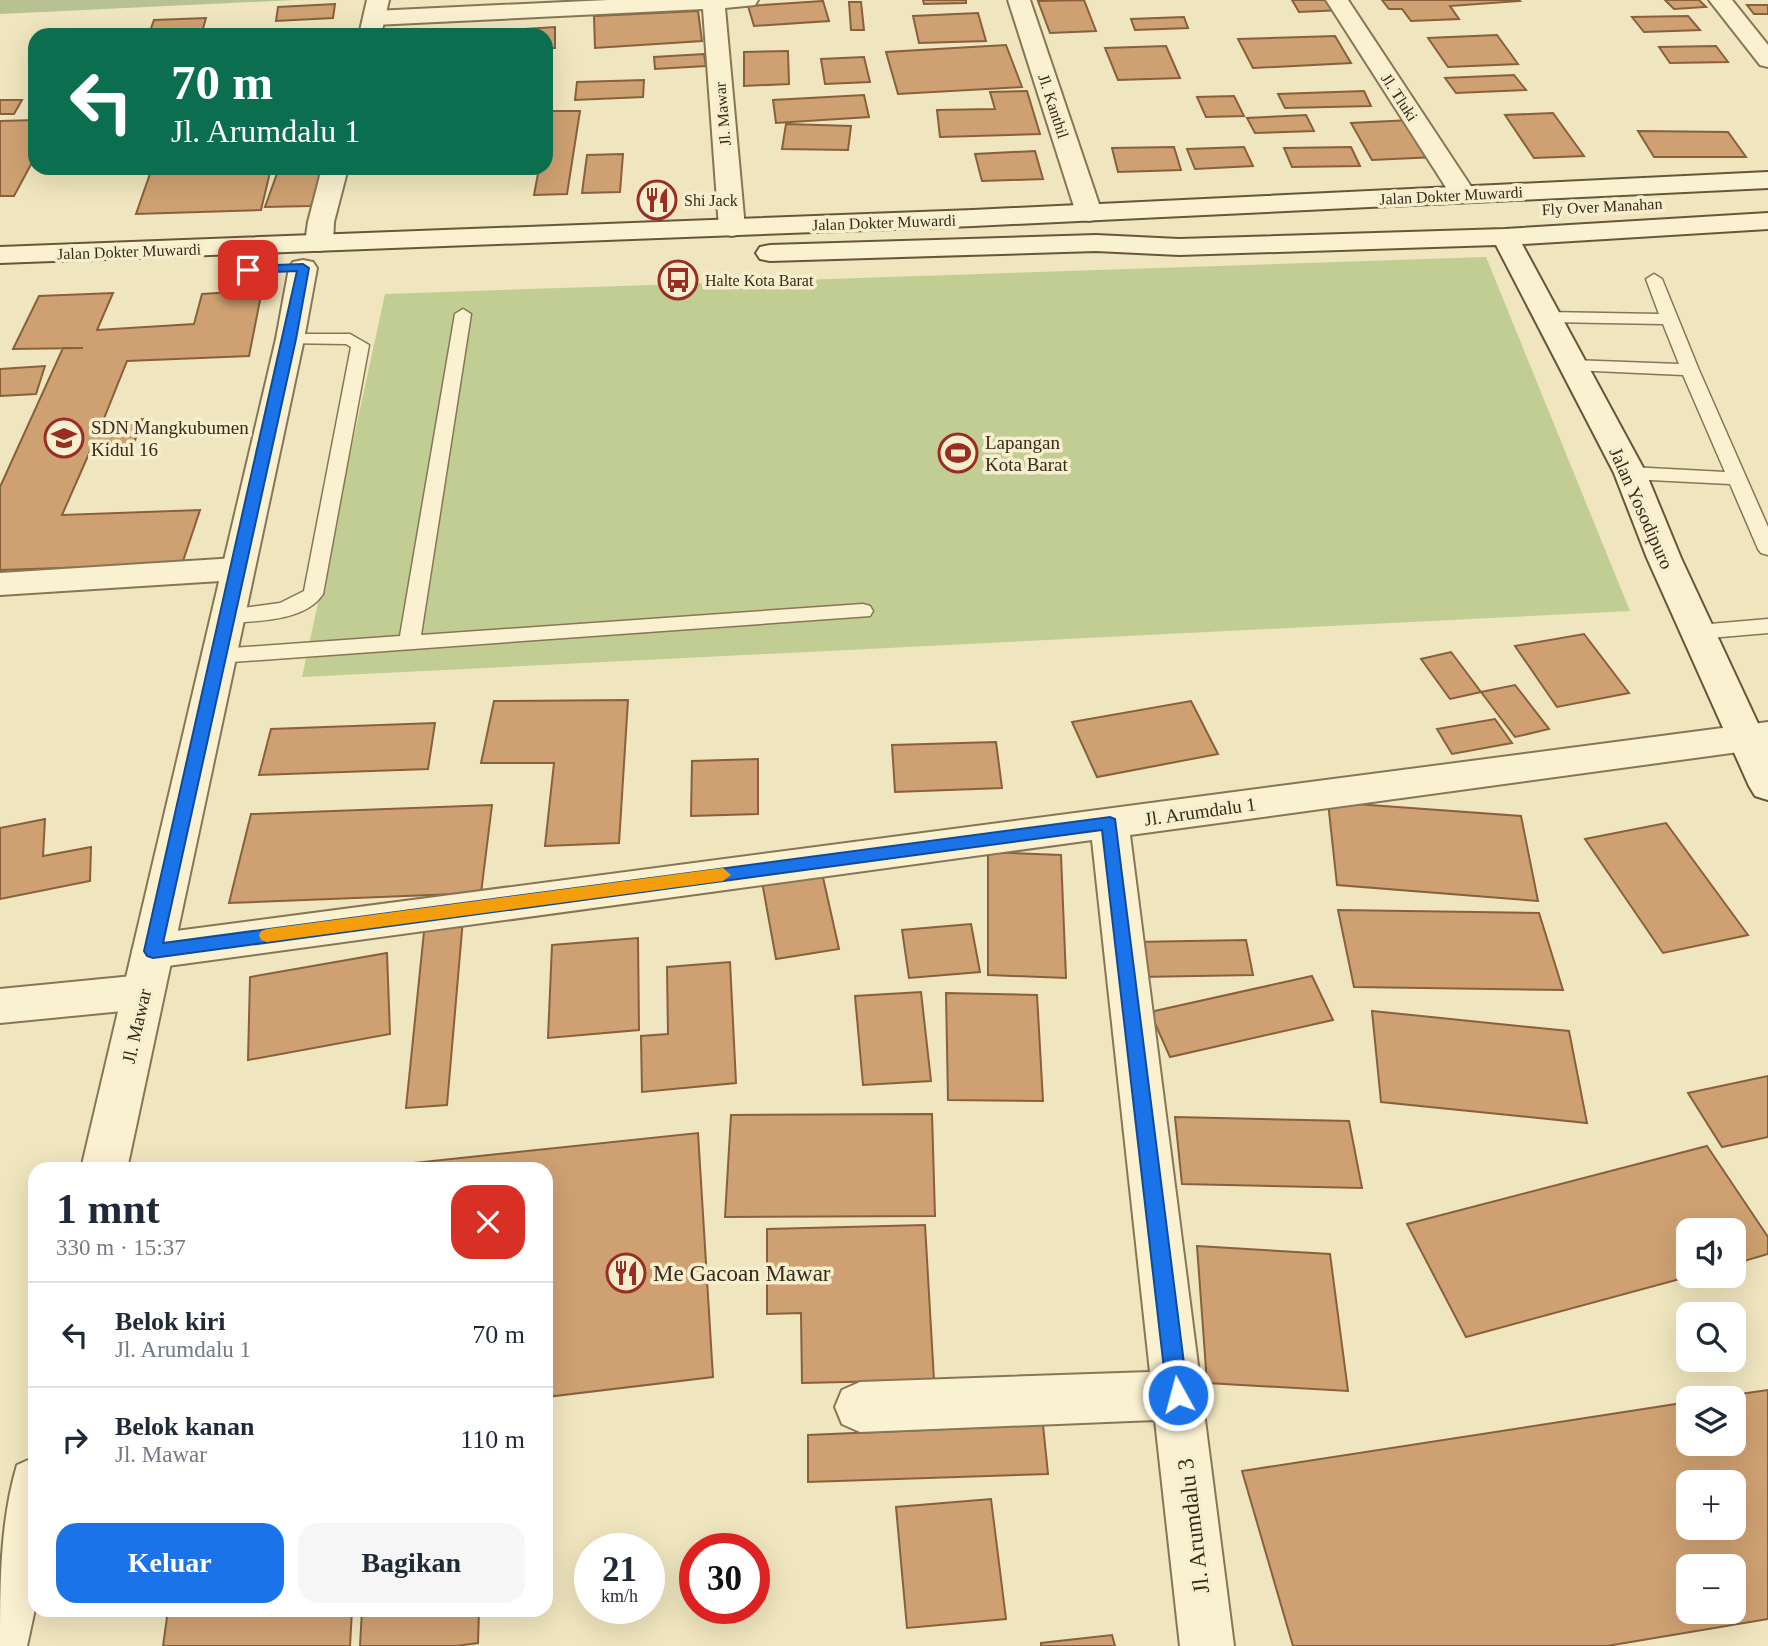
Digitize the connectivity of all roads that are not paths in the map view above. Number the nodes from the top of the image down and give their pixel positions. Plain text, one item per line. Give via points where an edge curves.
1 (747, 0) edge
2 (1019, 0) edge
3 (1337, 0) edge
4 (1720, 0) edge
5 (713, 1) edge
6 (374, 18) edge
7 (1768, 60) edge
8 (333, 175) edge
9 (1768, 180) edge
10 (1463, 194) junction
11 (1768, 198) edge
12 (1097, 212) junction
13 (1768, 221) edge
14 (1189, 227) junction
15 (732, 228) junction
16 (1505, 237) junction
17 (1096, 243) junction
18 (748, 254) dead end
19 (0, 255) edge
20 (311, 256) junction
21 (526, 261) dead end
22 (0, 278) edge
23 (1654, 279) dead end
24 (463, 314) dead end
25 (1547, 317) junction
26 (1670, 319) junction
27 (290, 339) junction
28 (1572, 365) junction
29 (1690, 370) junction
30 (1630, 473) junction
31 (1738, 479) junction
32 (1768, 549) edge
33 (236, 569) junction
34 (0, 584) edge
35 (863, 611) dead end
36 (226, 616) junction
37 (1768, 626) edge
38 (1698, 632) junction
39 (409, 643) junction
40 (218, 656) junction
41 (1758, 737) edge
42 (1768, 786) edge
43 (1110, 823) junction
44 (153, 951) junction
45 (143, 992) junction
46 (0, 1006) edge
47 (106, 1162) edge
48 (1178, 1395) junction
49 (860, 1407) dead end
50 (20, 1516) edge
51 (0, 1646) edge
52 (1207, 1646) edge

1 - 5 street
2 - 12 street, Jl. Kanthil
3 - 10 street, Jl. Tluki
4 - 7 street
5 - 6 street
5 - 15 street, Jl. Mawar
8 - 20 street, Jl. Mawar
9 - 10 street, Jalan Dokter Muwardi
10 - 12 street, Jalan Dokter Muwardi
11 - 14 street, Fly Over Manahan
12 - 14 street
12 - 15 street, Jalan Dokter Muwardi
13 - 16 street, Jalan Dokter Muwardi
14 - 17 street
15 - 20 street, Jalan Dokter Muwardi
16 - 17 street, Jalan Dokter Muwardi via 1179,247
16 - 25 street, Jalan Yosodipuro
17 - 18 street, Jalan Dokter Muwardi
19 - 20 street, Jalan Dokter Muwardi
20 - 21 street, Jalan Dokter Muwardi
20 - 22 street, Jalan Dokter Muwardi
20 - 27 street, Jl. Mawar
23 - 26 lane
24 - 39 lane
25 - 26 lane
25 - 28 street, Jalan Yosodipuro
26 - 29 lane
27 - 33 street, Jl. Mawar
27 - 36 lane via 350,340 359,345 313,594 284,611
28 - 29 lane
28 - 30 street, Jalan Yosodipuro
29 - 31 lane
30 - 31 lane
30 - 38 street, Jalan Yosodipuro
31 - 32 lane
33 - 34 street
33 - 36 street, Jl. Mawar
35 - 39 lane
36 - 40 street, Jl. Mawar
37 - 38 lane
38 - 41 street, Jalan Yosodipuro
39 - 40 lane
40 - 44 street, Jl. Mawar
41 - 42 street, Jalan Yosodipuro
41 - 43 street, Jl. Arumdalu 1
43 - 44 street, Jl. Arumdalu 1
43 - 48 street, Jl. Arumdalu 3
44 - 45 street, Jl. Mawar
45 - 46 street
45 - 47 street, Jl. Mawar
48 - 49 street
48 - 52 street, Jl. Arumdalu 3
50 - 51 street

